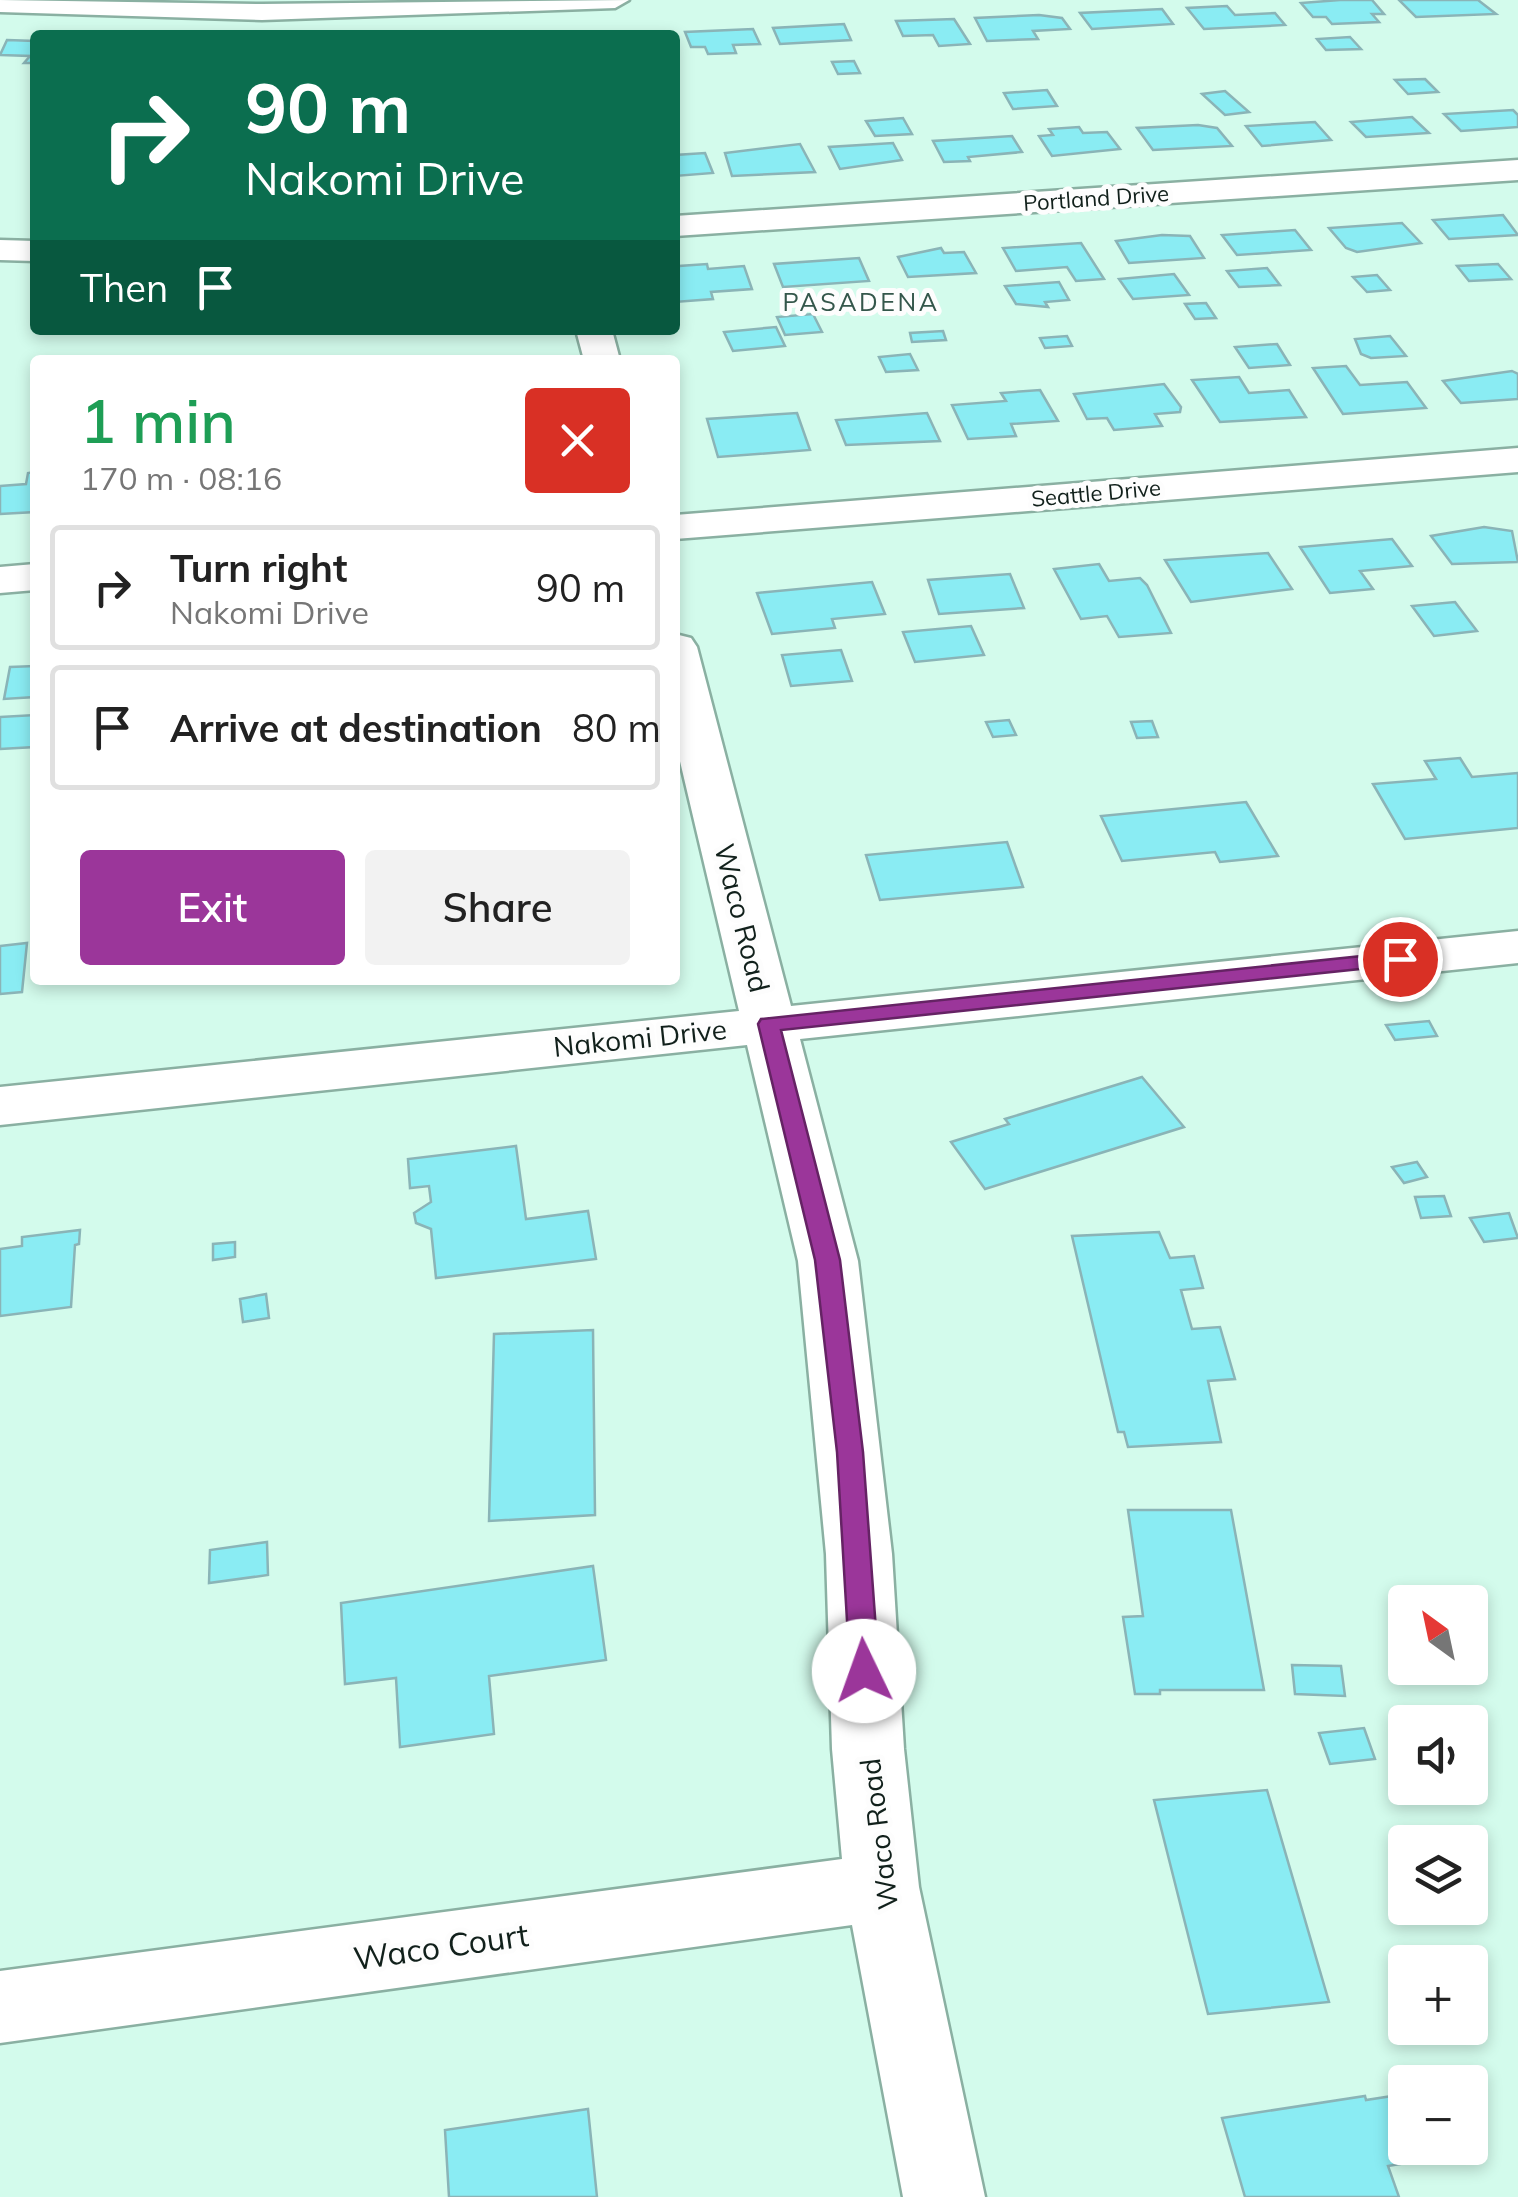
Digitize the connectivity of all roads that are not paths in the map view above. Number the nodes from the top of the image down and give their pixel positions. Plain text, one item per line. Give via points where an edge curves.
1 (615, 0) edge
2 (0, 4) edge
3 (514, 5) junction
4 (520, 30) edge
5 (1518, 170) edge
6 (680, 226) edge
7 (0, 250) edge
8 (30, 251) edge
9 (1518, 460) edge
10 (680, 527) edge
11 (30, 577) edge
12 (0, 580) edge
13 (680, 667) edge
14 (1518, 947) edge
15 (768, 1024) junction
16 (0, 1106) edge
17 (882, 1887) junction
18 (0, 2007) edge
19 (944, 2197) edge

1 - 3 street
2 - 3 street via 262,12
3 - 4 street
5 - 6 street, Portland Drive
7 - 8 street
9 - 10 street, Seattle Drive
11 - 12 street
13 - 15 street, Waco Road
14 - 15 street, Nakomi Drive
15 - 16 street, Nakomi Drive
15 - 17 street, Waco Road via 828,1260 859,1554
17 - 18 street, Waco Court
17 - 19 street, Waco Road

